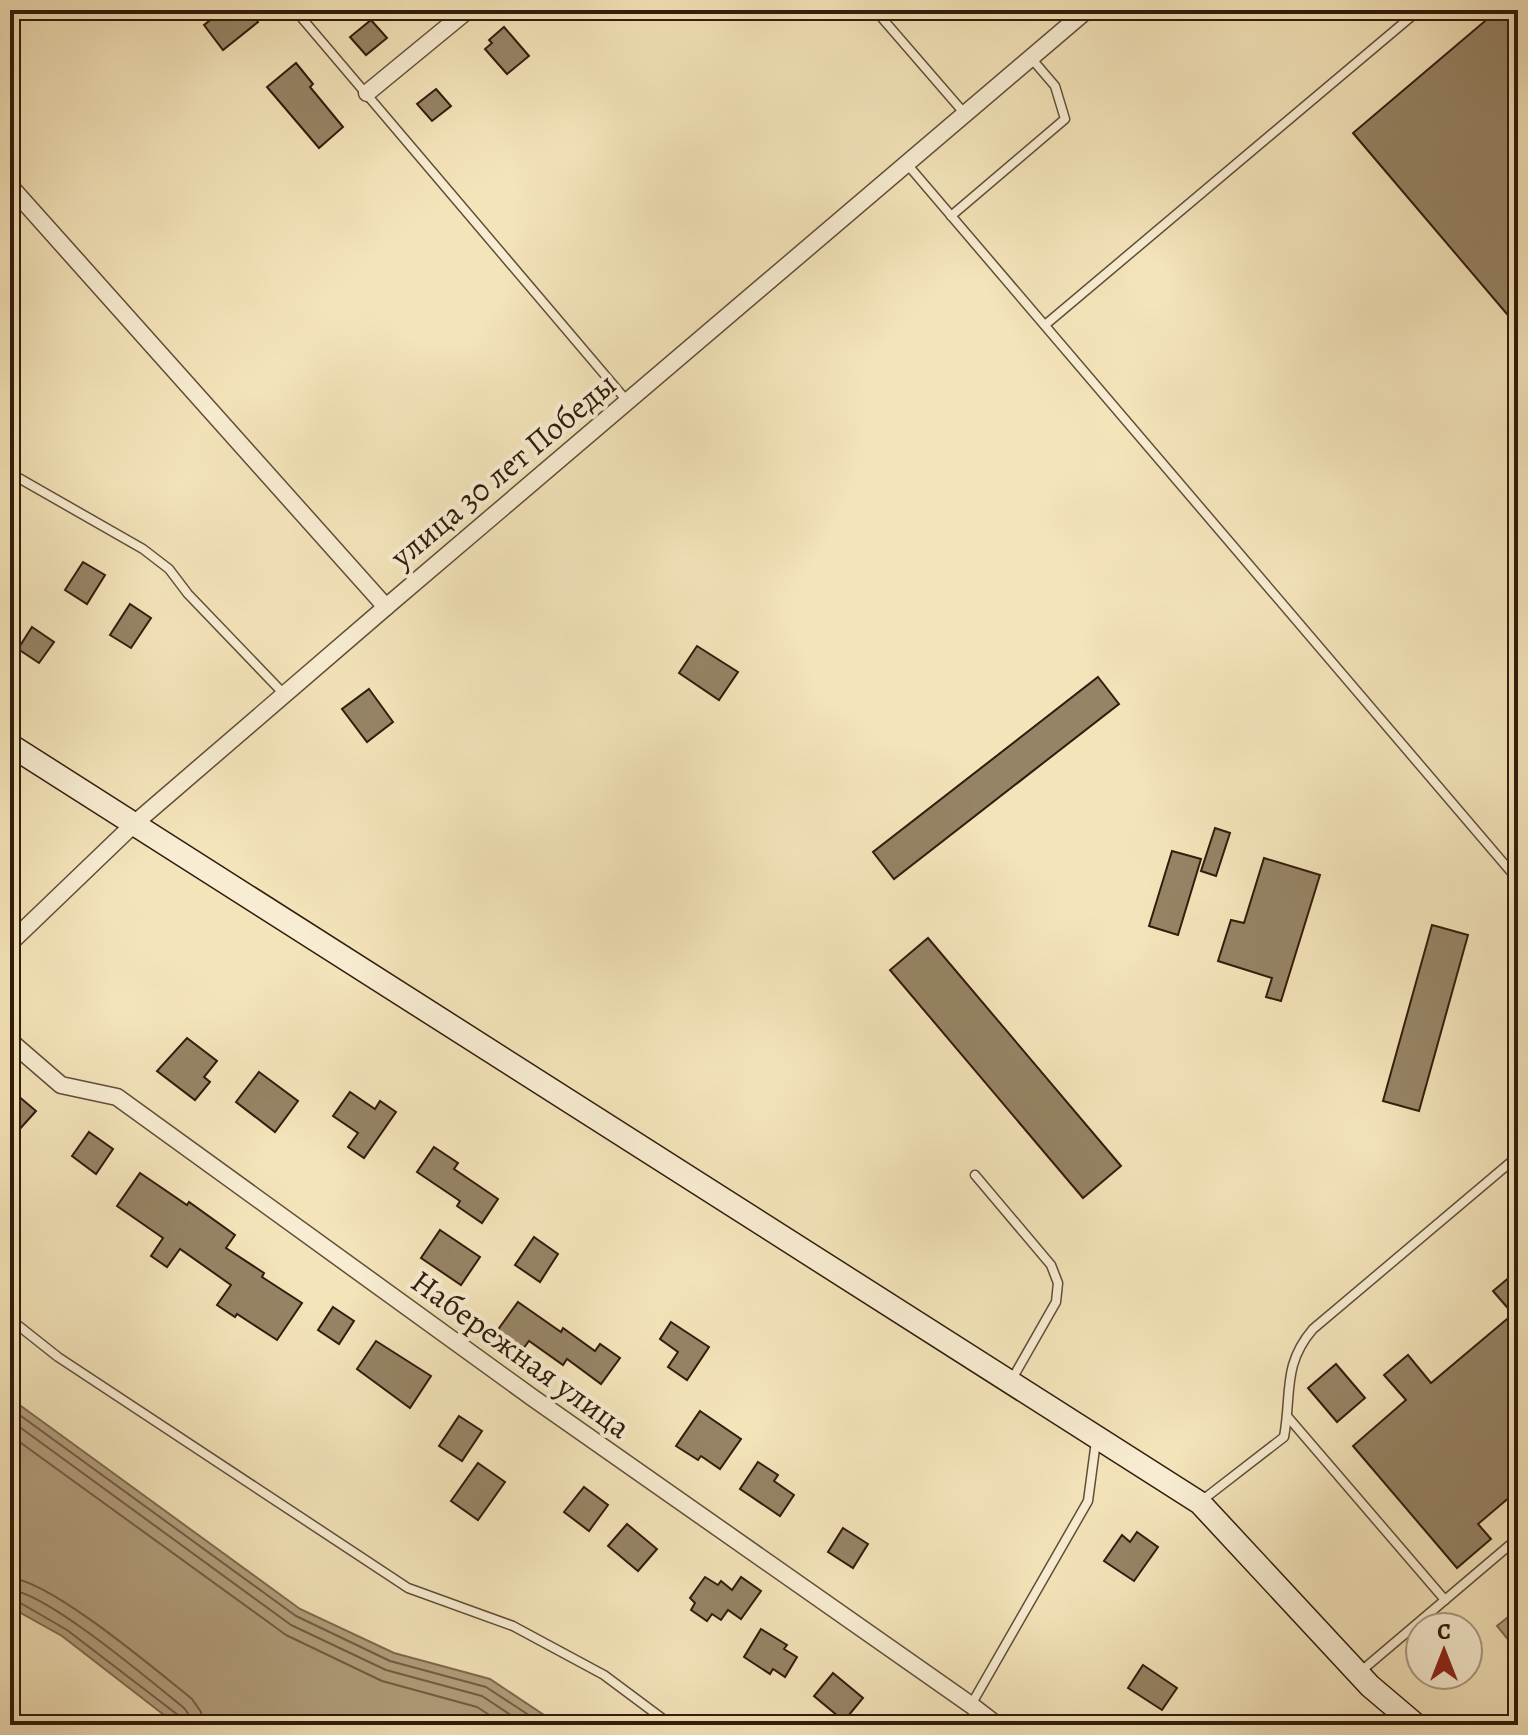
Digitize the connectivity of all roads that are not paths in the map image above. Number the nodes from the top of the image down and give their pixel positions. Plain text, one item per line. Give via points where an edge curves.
1 (295, 10) edge
2 (468, 10) edge
3 (875, 10) edge
4 (1087, 10) edge
5 (1419, 10) edge
6 (1031, 58) junction
7 (367, 93) junction
8 (965, 114) junction
9 (907, 164) junction
10 (10, 186) edge
11 (951, 216) junction
12 (1045, 325) junction
13 (628, 401) junction
14 (10, 473) edge
15 (386, 607) junction
16 (284, 694) junction
17 (10, 745) edge
18 (134, 824) junction
19 (1518, 880) edge
20 (10, 943) edge
21 (10, 1041) edge
22 (1518, 1156) edge
23 (975, 1175) dead end
24 (10, 1319) edge
25 (1011, 1382) junction
26 (1286, 1415) junction
27 (1096, 1437) junction
28 (1200, 1503) junction
29 (1518, 1538) edge
30 (1445, 1600) junction
31 (1359, 1674) junction
32 (971, 1705) junction
33 (671, 1725) edge
34 (997, 1725) edge
35 (1416, 1725) edge

1 - 7 lane
2 - 7 street
3 - 8 lane
4 - 6 street, улица 30 лет Победы
5 - 12 lane
6 - 8 street, улица 30 лет Победы
6 - 11 lane via 1055,86 1065,119
7 - 13 lane
8 - 9 street, улица 30 лет Победы
9 - 11 lane
9 - 13 street, улица 30 лет Победы
10 - 15 street, улица 30 лет Победы
11 - 12 lane
12 - 19 lane
13 - 15 street, улица 30 лет Победы
14 - 16 lane via 169,569
15 - 16 street
16 - 18 street
17 - 18 street
18 - 20 street
18 - 25 street
21 - 32 street, Набережная улица via 61,1085 117,1097
22 - 26 lane via 1313,1329 1294,1355
23 - 25 lane via 1051,1265 1058,1283 1056,1302
24 - 33 lane via 58,1357 408,1588 513,1626 604,1675
25 - 27 street
26 - 28 lane via 1284,1437
26 - 30 lane
27 - 28 street
27 - 32 lane via 1088,1501
28 - 31 street
29 - 30 lane
30 - 31 lane
31 - 35 street
32 - 34 street, Набережная улица

